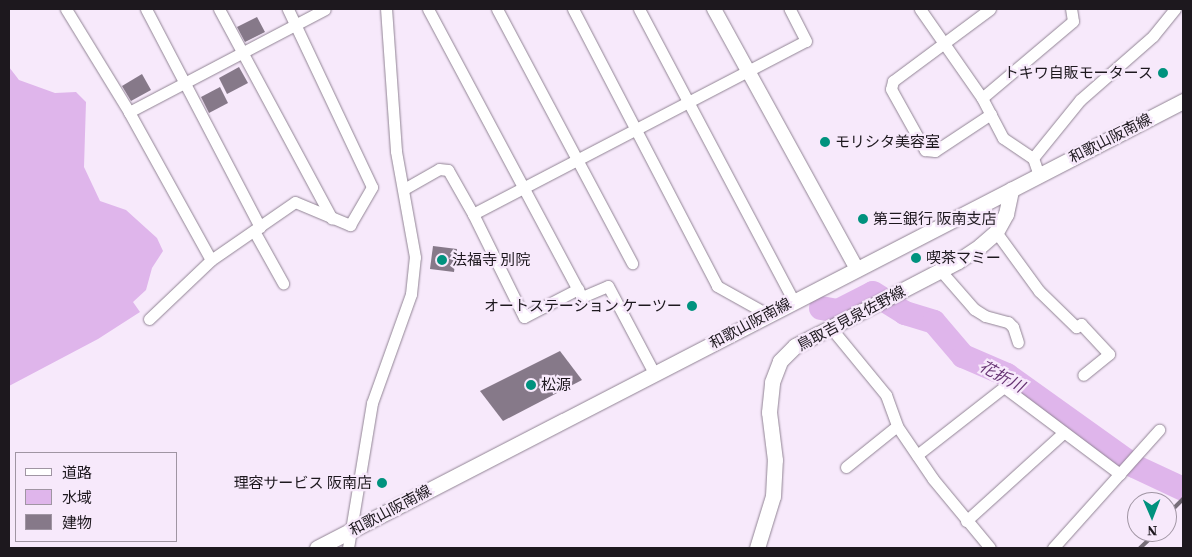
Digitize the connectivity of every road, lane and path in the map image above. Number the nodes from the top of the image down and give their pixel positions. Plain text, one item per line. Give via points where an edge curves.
1 (66, 9) edge
2 (146, 9) edge
3 (219, 9) edge
4 (288, 9) edge
5 (325, 9) edge
6 (386, 9) edge
7 (428, 9) edge
8 (497, 9) edge
9 (573, 9) edge
10 (639, 9) edge
11 (714, 9) edge
12 (790, 9) edge
13 (920, 9) edge
14 (990, 9) edge
15 (1071, 9) edge
16 (1175, 9) edge
17 (296, 24) junction
18 (944, 43) junction
19 (241, 52) junction
20 (746, 71) junction
21 (185, 82) junction
22 (982, 98) junction
23 (1183, 101) edge
24 (688, 102) junction
25 (129, 112) junction
26 (991, 114) junction
27 (636, 129) junction
28 (1033, 158) junction
29 (576, 160) junction
30 (1039, 175) junction
31 (522, 188) junction
32 (404, 189) junction
33 (1011, 190) junction
34 (473, 214) junction
35 (332, 219) junction
36 (257, 229) junction
37 (996, 232) junction
38 (211, 260) junction
39 (632, 263) dead end
40 (856, 267) junction
41 (940, 270) junction
42 (283, 283) dead end
43 (578, 289) junction
44 (794, 300) junction
45 (767, 314) junction
46 (150, 319) dead end
47 (831, 328) junction
48 (1018, 342) dead end
49 (654, 373) junction
50 (1082, 375) dead end
51 (897, 426) junction
52 (1160, 430) dead end
53 (1064, 432) junction
54 (917, 455) junction
55 (846, 467) dead end
56 (1120, 474) junction
57 (966, 521) junction
58 (352, 530) junction
59 (317, 548) edge
60 (348, 548) edge
61 (757, 548) edge
62 (990, 548) edge
63 (1053, 548) edge

1 - 25 street
2 - 21 street
3 - 19 street
4 - 17 street
5 - 17 street
6 - 32 street via 396,151
7 - 31 street
8 - 29 street
9 - 27 street
10 - 24 street
11 - 20 street
12 - 20 street via 806,41
13 - 18 street
14 - 18 street
15 - 22 street via 1073,21
16 - 28 street via 1154,36 1080,100
17 - 19 street
17 - 35 street via 372,187 350,225
18 - 22 street
18 - 26 street via 893,81 891,89 925,150 935,151
19 - 21 street
19 - 35 street
20 - 24 street
20 - 40 street
21 - 25 street
21 - 36 street
22 - 26 street
23 - 30 main road, 和歌山阪南線
24 - 27 street
24 - 44 street
25 - 38 street
26 - 28 street via 1003,138
27 - 29 street
27 - 45 street via 717,286
28 - 30 street
29 - 31 street
29 - 39 street
30 - 33 main road, 和歌山阪南線
31 - 34 street
31 - 43 street
32 - 34 street via 439,169 448,170
32 - 58 street via 414,240 411,294 372,403 358,469
33 - 37 main road, 鳥取吉見泉佐野線 via 1006,214
33 - 40 main road, 和歌山阪南線
34 - 43 street via 524,317
35 - 36 street via 295,202
36 - 38 street
36 - 42 street
37 - 41 main road, 鳥取吉見泉佐野線
37 - 50 street via 1039,290 1076,327 1081,324 1109,354
38 - 46 street
40 - 44 main road, 和歌山阪南線
41 - 47 main road, 鳥取吉見泉佐野線
41 - 48 street via 974,309 985,316 1008,322
43 - 49 street via 582,297 608,286
44 - 45 main road, 和歌山阪南線
45 - 49 main road, 和歌山阪南線
47 - 51 street via 886,395
47 - 61 main road, 鳥取吉見泉佐野線 via 795,346 780,362 772,382 769,412 774,460 773,496
49 - 58 main road, 和歌山阪南線
51 - 54 street
51 - 55 street
52 - 56 street
53 - 54 street via 1004,387
53 - 56 street
53 - 57 street
54 - 57 street
56 - 63 street
57 - 62 street
58 - 59 main road, 和歌山阪南線
58 - 60 street

